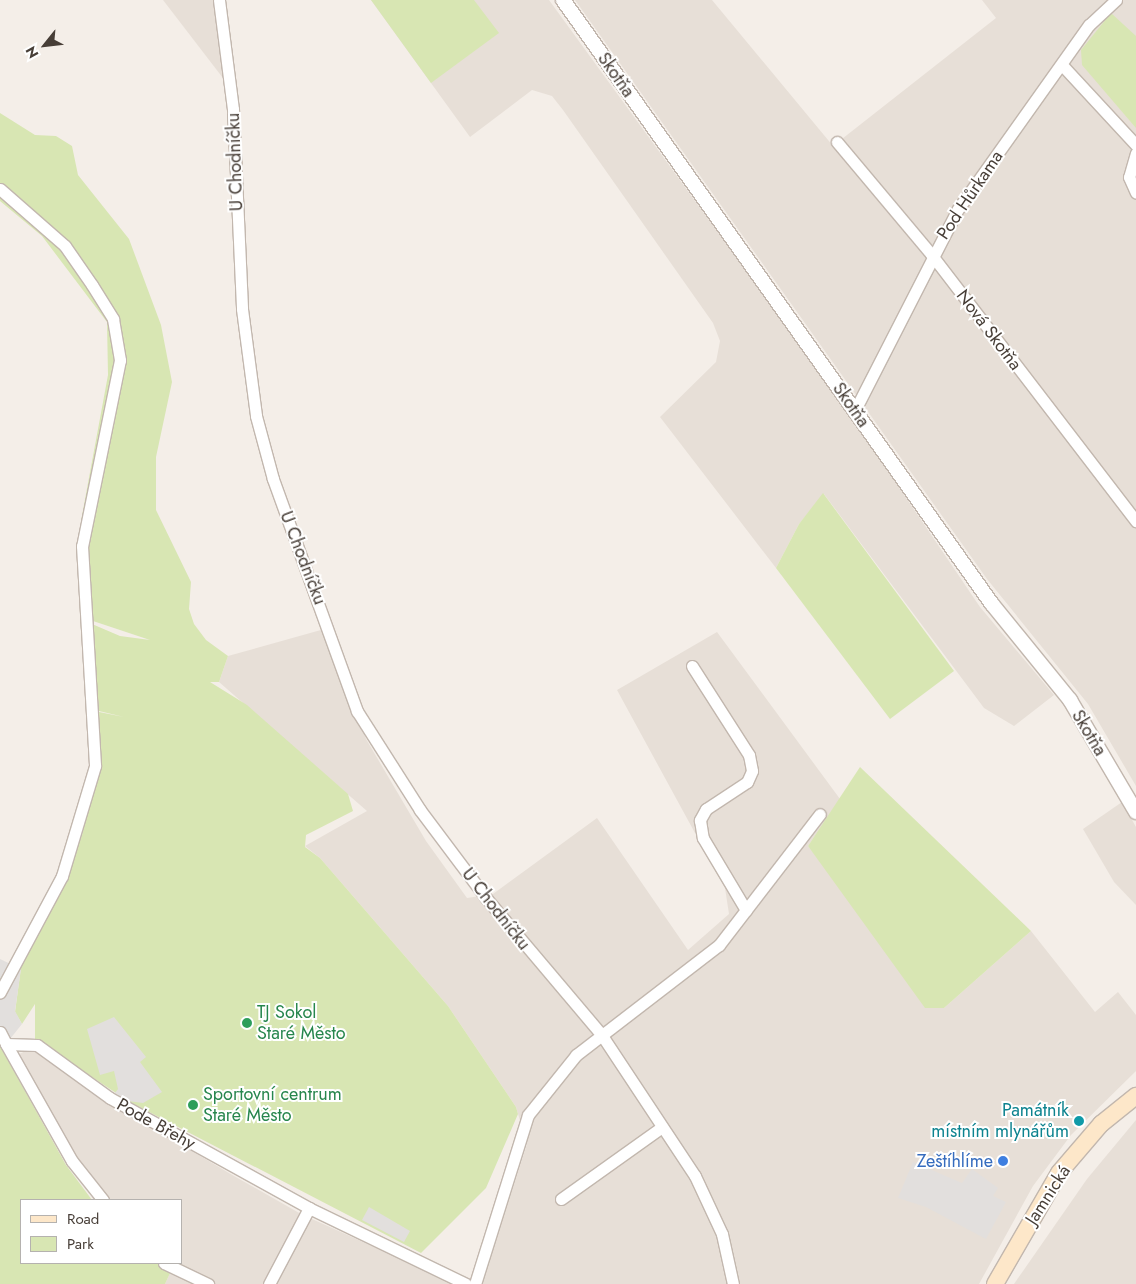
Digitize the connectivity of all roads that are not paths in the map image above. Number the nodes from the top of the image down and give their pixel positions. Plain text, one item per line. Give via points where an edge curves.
1 (218, 0) edge
2 (563, 0) edge
3 (1116, 0) edge
4 (1062, 65) junction
5 (837, 142) dead end
6 (1136, 145) edge
7 (1136, 153) edge
8 (0, 189) edge
9 (1136, 193) edge
10 (932, 254) junction
11 (855, 410) junction
12 (1136, 521) edge
13 (692, 666) dead end
14 (1136, 812) edge
15 (820, 814) dead end
16 (746, 910) junction
17 (0, 992) edge
18 (0, 1032) edge
19 (601, 1034) junction
20 (6, 1044) junction
21 (1136, 1096) edge
22 (662, 1126) junction
23 (102, 1199) edge
24 (561, 1199) dead end
25 (309, 1208) junction
26 (166, 1264) edge
27 (208, 1284) edge
28 (269, 1284) edge
29 (466, 1284) edge
30 (474, 1284) edge
31 (733, 1284) edge
32 (995, 1284) edge

1 - 19 street, U Chodníčku via 234,110 242,308 256,416 273,479 357,711 420,810 498,913
2 - 11 street, Skotňa
3 - 4 street, Pod Hůrkama via 1089,25
4 - 6 street
4 - 10 street, Pod Hůrkama via 958,209
5 - 10 street, Nová Skotňa
7 - 9 street via 1129,177
8 - 17 street via 65,246 112,319 120,360 82,546 95,766 62,876
10 - 11 street, Pod Hůrkama
10 - 12 street, Nová Skotňa
11 - 14 street, Skotňa via 992,604 1070,700
13 - 16 street via 748,756 752,771 748,782 706,809 700,820 703,838
15 - 16 street
16 - 19 street via 719,945
18 - 20 street
19 - 22 street, U Chodníčku
19 - 30 street via 576,1055 528,1115
20 - 23 street via 72,1161
20 - 25 street, Pode Břehy via 37,1045 110,1098
21 - 32 main road, Jamnická via 1101,1124 1059,1173
22 - 24 street
22 - 31 street, U Chodníčku via 695,1176 717,1222
25 - 28 street
25 - 29 street, Pode Břehy
26 - 27 street

